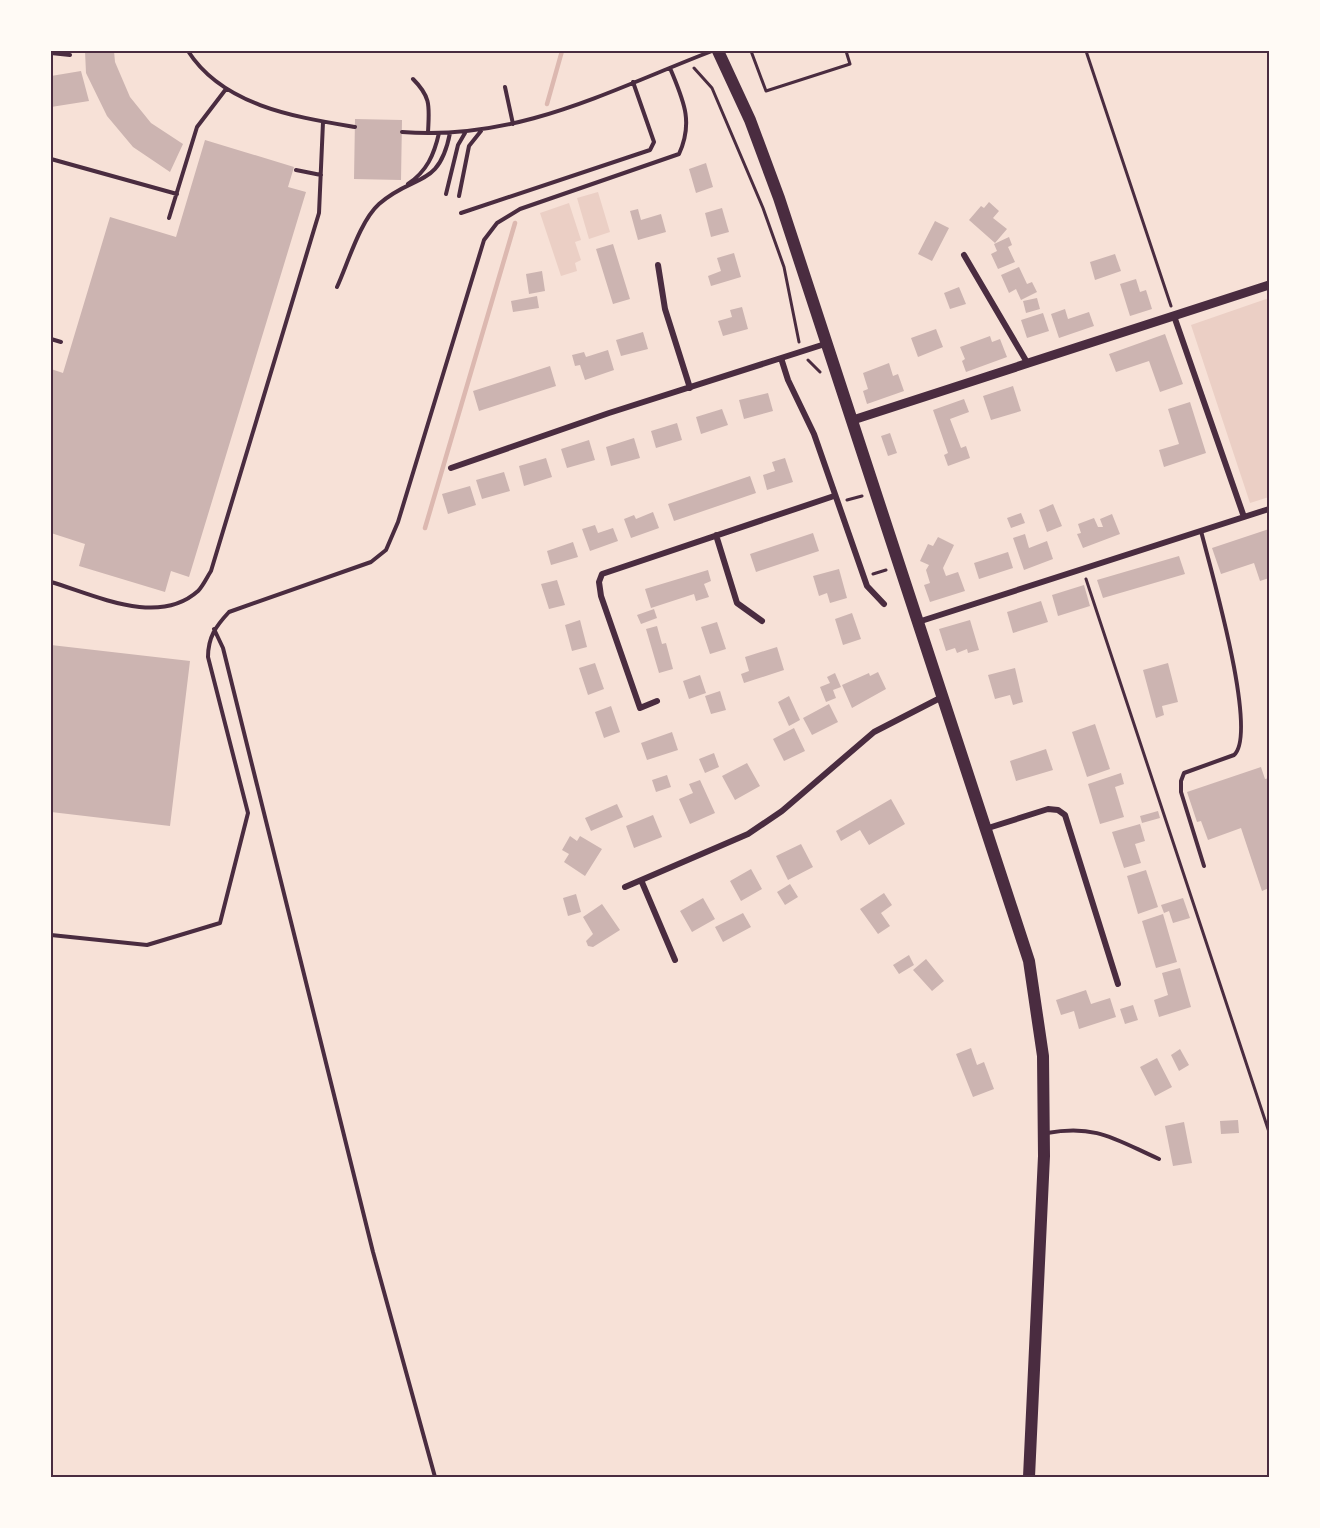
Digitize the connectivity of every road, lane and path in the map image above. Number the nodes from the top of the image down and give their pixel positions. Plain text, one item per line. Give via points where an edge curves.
1 (189, 51) edge
2 (712, 51) edge
3 (718, 51) edge
4 (751, 51) edge
5 (846, 51) edge
6 (1086, 51) edge
7 (51, 53) edge
8 (70, 55) dead end
9 (687, 61) junction
10 (670, 68) junction
11 (413, 79) dead end
12 (633, 82) junction
13 (505, 87) dead end
14 (226, 89) junction
15 (323, 122) junction
16 (513, 125) junction
17 (355, 128) dead end
18 (482, 130) junction
19 (402, 132) dead end
20 (466, 132) junction
21 (428, 133) junction
22 (439, 133) junction
23 (450, 133) junction
24 (51, 159) edge
25 (296, 170) dead end
26 (321, 175) junction
27 (402, 188) junction
28 (177, 194) junction
29 (446, 194) dead end
30 (459, 196) dead end
31 (461, 213) dead end
32 (169, 218) dead end
33 (964, 255) dead end
34 (658, 265) dead end
35 (1269, 285) edge
36 (338, 287) dead end
37 (1174, 316) junction
38 (51, 339) edge
39 (61, 342) dead end
40 (825, 344) junction
41 (801, 352) junction
42 (781, 358) junction
43 (1028, 364) junction
44 (821, 374) dead end
45 (690, 388) junction
46 (1269, 390) edge
47 (1269, 398) edge
48 (853, 420) junction
49 (451, 468) dead end
50 (834, 496) junction
51 (862, 496) dead end
52 (865, 506) dead end
53 (1269, 509) edge
54 (1244, 517) junction
55 (1201, 531) junction
56 (716, 535) junction
57 (882, 559) dead end
58 (1083, 568) junction
59 (886, 570) junction
60 (879, 572) dead end
61 (889, 579) dead end
62 (51, 582) edge
63 (884, 604) dead end
64 (762, 621) dead end
65 (918, 622) junction
66 (214, 628) junction
67 (942, 697) junction
68 (657, 701) dead end
69 (985, 829) junction
70 (1204, 866) dead end
71 (641, 880) junction
72 (625, 887) dead end
73 (51, 935) edge
74 (675, 960) dead end
75 (1118, 984) dead end
76 (1269, 1132) edge
77 (1044, 1134) junction
78 (1159, 1159) dead end
79 (435, 1477) edge
80 (1029, 1477) edge

1 - 14 lane via 197,64
2 - 9 lane
3 - 40 main road via 775,187
4 - 5 path via 766,91 849,64
6 - 37 path
7 - 8 lane
9 - 10 lane
9 - 41 path via 712,88 763,208 784,267
10 - 12 lane
10 - 66 lane via 688,123 680,154 520,209 496,223 484,240 398,522 386,550 371,562 229,612
11 - 21 lane via 426,92
12 - 16 lane via 561,112
12 - 31 lane via 654,142 650,150
13 - 16 lane
14 - 15 lane via 271,109
14 - 28 lane via 197,127
15 - 17 lane
15 - 26 lane
16 - 18 lane
18 - 20 lane
18 - 30 lane via 469,146
19 - 21 lane
20 - 23 lane
20 - 29 lane via 458,145
21 - 22 lane
22 - 23 lane
22 - 27 lane via 428,164 418,178
23 - 27 lane via 441,165 423,181
24 - 28 lane
25 - 26 lane
26 - 62 lane via 319,213 211,571 198,590 175,604 155,609
27 - 36 lane via 378,204 367,218
28 - 32 lane
33 - 43 street
34 - 45 street via 665,309
35 - 37 street
37 - 43 street
37 - 54 street
38 - 39 lane
40 - 41 street
40 - 48 main road
41 - 42 street
41 - 44 path
42 - 45 street
42 - 50 street via 814,434
43 - 48 street
45 - 49 street
46 - 47 path
48 - 65 main road
50 - 56 street
50 - 63 street via 867,586
51 - 52 path
53 - 54 street
54 - 55 street
55 - 58 street
55 - 70 lane via 1232,656 1240,697 1242,739 1234,755 1184,773 1181,781
56 - 64 street via 737,603
56 - 68 street via 600,577 601,596 639,708
57 - 59 path
58 - 65 street
58 - 76 path
59 - 60 path
59 - 61 path
65 - 67 main road
66 - 73 lane via 208,657 248,813 223,918 210,928 147,945
66 - 79 lane via 223,648 373,1252
67 - 69 main road
67 - 71 street via 874,732 782,811 748,834
69 - 75 street via 1048,809 1065,815
69 - 77 main road via 1029,961 1043,1056
71 - 72 street
71 - 74 street
77 - 78 lane via 1070,1129 1112,1135
77 - 80 main road

